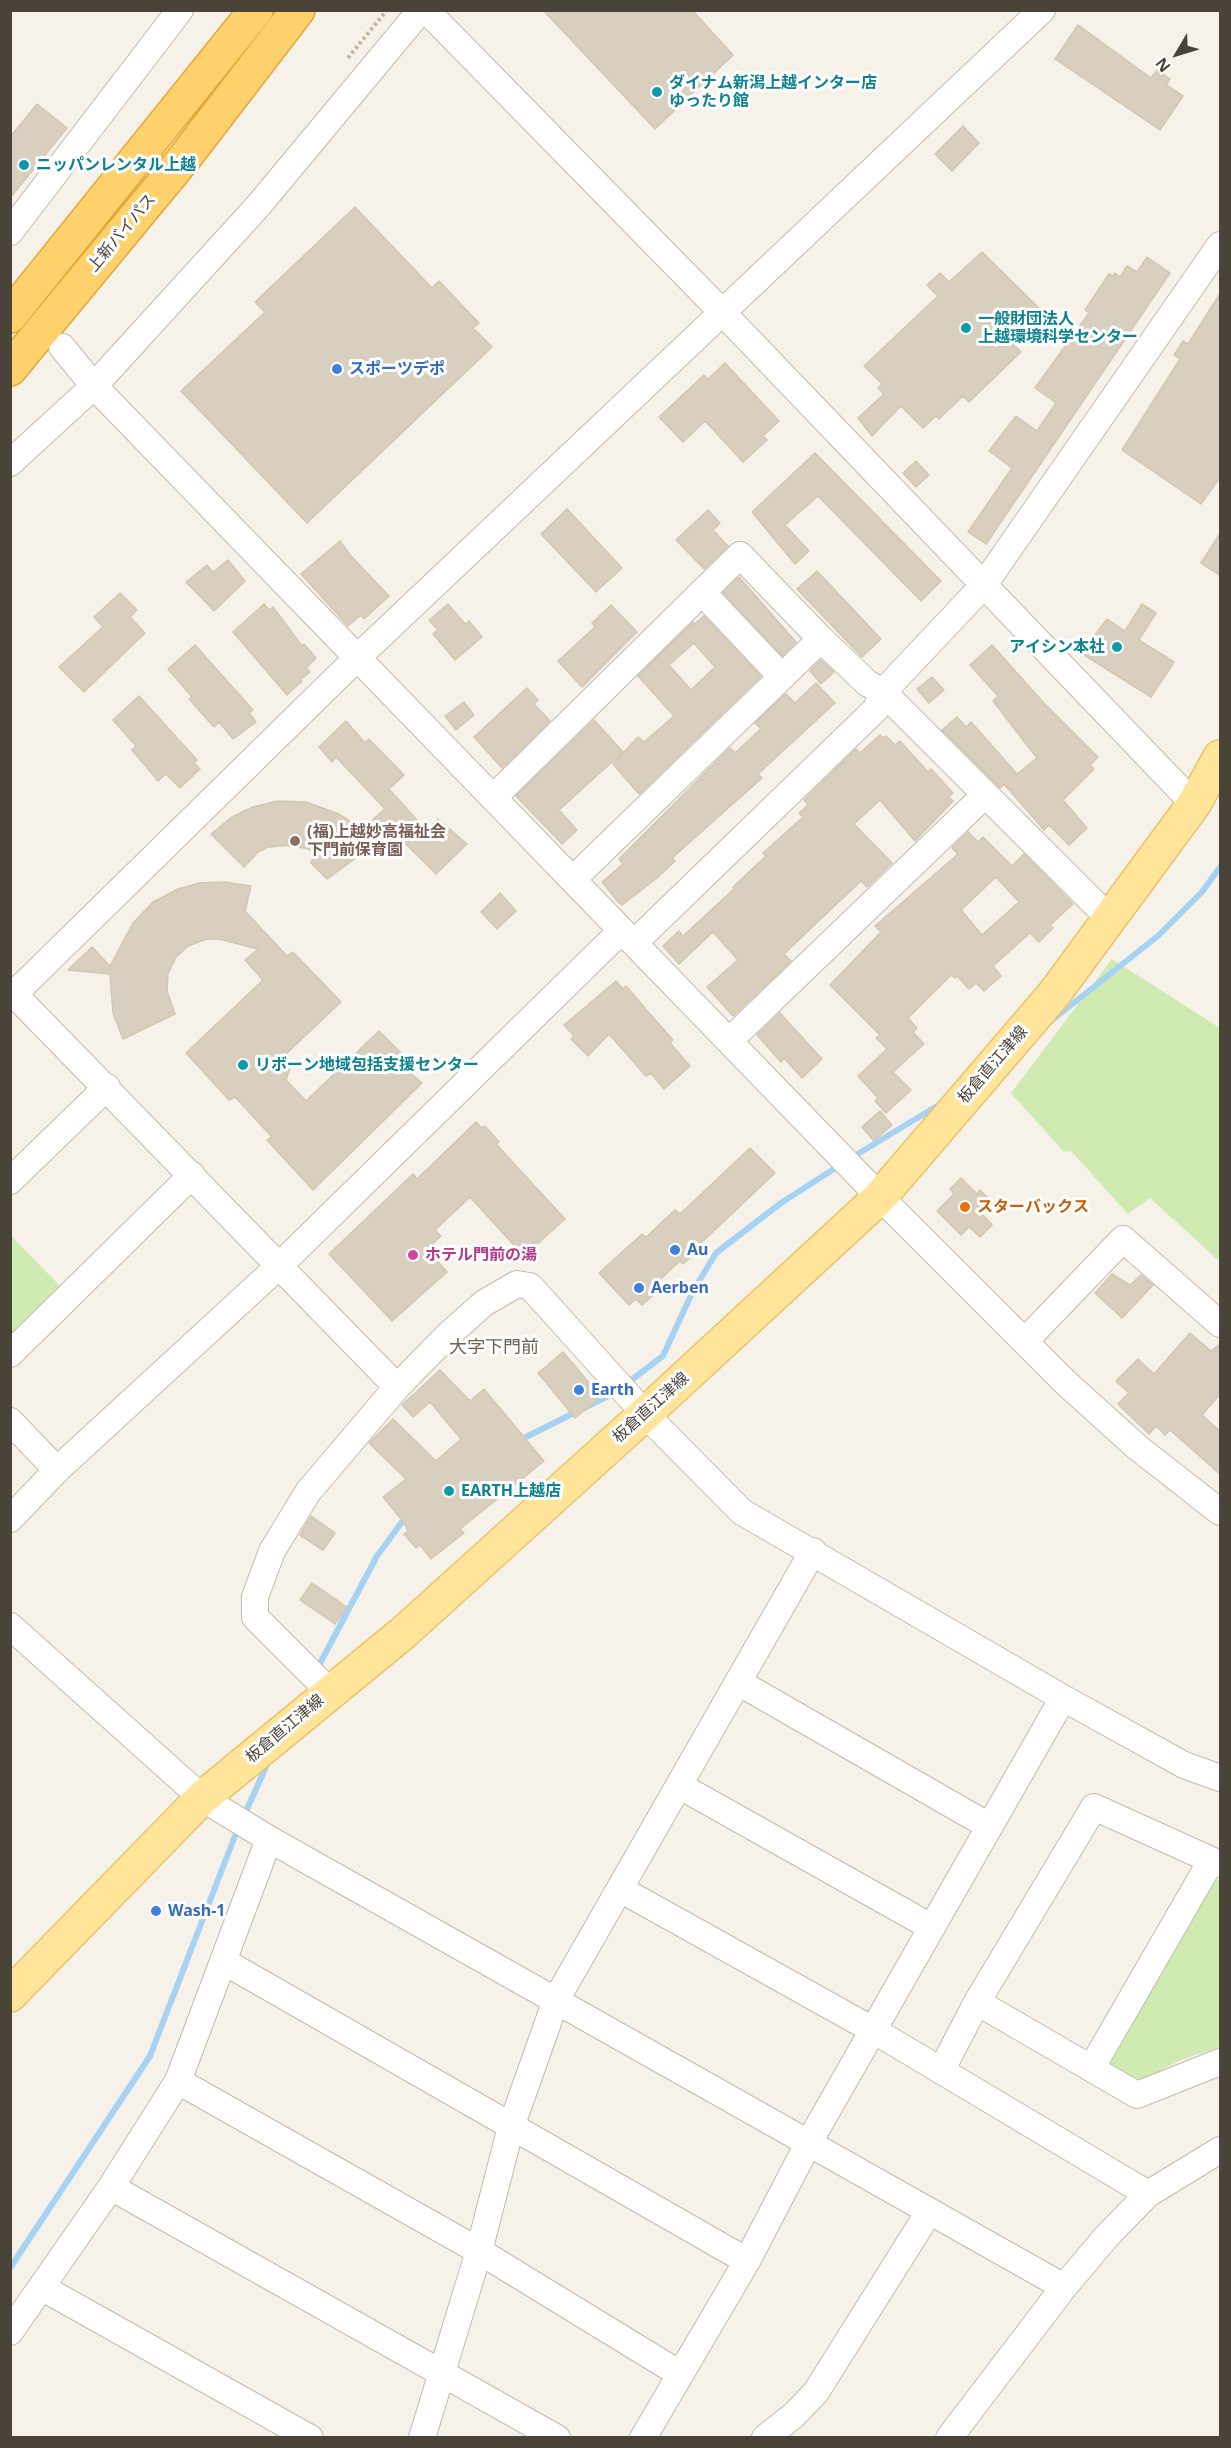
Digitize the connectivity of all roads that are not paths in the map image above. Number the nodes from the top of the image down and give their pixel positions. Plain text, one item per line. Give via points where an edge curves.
1 (180, 10) edge
2 (251, 10) edge
3 (256, 10) edge
4 (298, 10) edge
5 (421, 10) edge
6 (426, 10) edge
7 (1042, 10) edge
8 (221, 57) junction
9 (10, 232) edge
10 (1221, 245) edge
11 (722, 311) junction
12 (10, 316) edge
13 (62, 347) dead end
14 (10, 369) edge
15 (94, 386) junction
16 (10, 463) edge
17 (983, 586) junction
18 (702, 592) junction
19 (821, 639) junction
20 (358, 657) junction
21 (782, 677) junction
22 (883, 692) junction
23 (1221, 757) edge
24 (985, 795) junction
25 (493, 798) junction
26 (1194, 804) junction
27 (573, 879) junction
28 (1109, 918) junction
29 (627, 937) junction
30 (12, 994) edge
31 (729, 1041) junction
32 (107, 1087) junction
33 (192, 1175) junction
34 (10, 1181) edge
35 (880, 1197) junction
36 (280, 1265) junction
37 (1221, 1324) edge
38 (1025, 1341) junction
39 (10, 1353) edge
40 (397, 1388) junction
41 (645, 1414) junction
42 (10, 1421) edge
43 (57, 1470) junction
44 (1221, 1512) edge
45 (10, 1519) edge
46 (813, 1551) junction
47 (10, 1626) edge
48 (738, 1682) junction
49 (330, 1692) junction
50 (1063, 1698) junction
51 (1221, 1778) edge
52 (680, 1786) junction
53 (202, 1798) junction
54 (989, 1826) junction
55 (269, 1839) junction
56 (1216, 1863) edge
57 (621, 1888) junction
58 (931, 1927) junction
59 (223, 1961) junction
60 (10, 1995) edge
61 (556, 2000) junction
62 (977, 2002) junction
63 (873, 2030) junction
64 (1221, 2062) edge
65 (1092, 2067) junction
66 (941, 2071) junction
67 (178, 2081) junction
68 (512, 2127) junction
69 (808, 2144) junction
70 (1221, 2150) edge
71 (111, 2187) junction
72 (1148, 2194) junction
73 (929, 2212) junction
74 (479, 2251) junction
75 (747, 2260) junction
76 (1064, 2287) junction
77 (43, 2288) junction
78 (10, 2332) edge
79 (680, 2374) junction
80 (442, 2375) junction
81 (310, 2438) edge
82 (422, 2438) edge
83 (557, 2438) edge
84 (643, 2438) edge
85 (765, 2438) edge
86 (949, 2438) edge

1 - 9 street
2 - 8 highway
3 - 8 highway, 上新バイパス
4 - 14 highway, 上新バイパス via 186,156
5 - 15 street via 258,206
6 - 11 street
7 - 11 street
8 - 12 highway, 上新バイパス
10 - 17 street
11 - 17 street
11 - 20 street
13 - 15 street
15 - 16 street
15 - 20 street
17 - 22 street
17 - 26 street
18 - 19 street via 741,555
18 - 21 street
18 - 25 street
19 - 21 street
19 - 22 street via 867,683
20 - 25 street
20 - 30 street
21 - 27 street
22 - 24 street
22 - 29 street via 876,709
23 - 26 main road, 板倉直江津線
24 - 28 street
24 - 31 street
25 - 27 street
26 - 28 main road, 板倉直江津線
27 - 29 street
28 - 35 main road, 板倉直江津線 via 1054,994
29 - 31 street
29 - 36 street
30 - 32 street
31 - 35 street
32 - 33 street
32 - 34 street
33 - 36 street
33 - 39 street
35 - 38 street
35 - 41 main road, 板倉直江津線
36 - 40 street
36 - 43 street
37 - 38 street via 1123,1239
38 - 44 street via 1137,1447
40 - 41 street via 484,1303 518,1284 530,1286
40 - 49 street via 308,1492 273,1551 255,1598 255,1617
41 - 46 street via 742,1512
41 - 49 main road, 板倉直江津線 via 403,1633
42 - 43 street
43 - 45 street
46 - 48 street
46 - 50 street
47 - 53 street
48 - 52 street
48 - 54 street
49 - 53 main road, 板倉直江津線
50 - 51 street via 1184,1765
50 - 54 street
52 - 57 street
52 - 58 street
53 - 55 street
53 - 60 main road, 板倉直江津線
54 - 58 street
55 - 59 street
55 - 61 street
56 - 62 street via 1094,1807
56 - 65 street
57 - 61 street
57 - 63 street
58 - 63 street
59 - 67 street
59 - 68 street
61 - 68 street
61 - 69 street
62 - 65 street
62 - 66 street
63 - 66 street
63 - 69 street
64 - 65 street via 1137,2095
66 - 72 street
67 - 71 street
67 - 74 street
68 - 74 street
68 - 75 street
69 - 73 street
69 - 75 street
70 - 72 street
71 - 77 street
71 - 80 street
72 - 76 street
73 - 76 street
73 - 85 street via 816,2392
74 - 79 street
74 - 80 street
75 - 79 street
76 - 86 street
77 - 78 street
77 - 81 street
79 - 84 street
80 - 82 street
80 - 83 street

